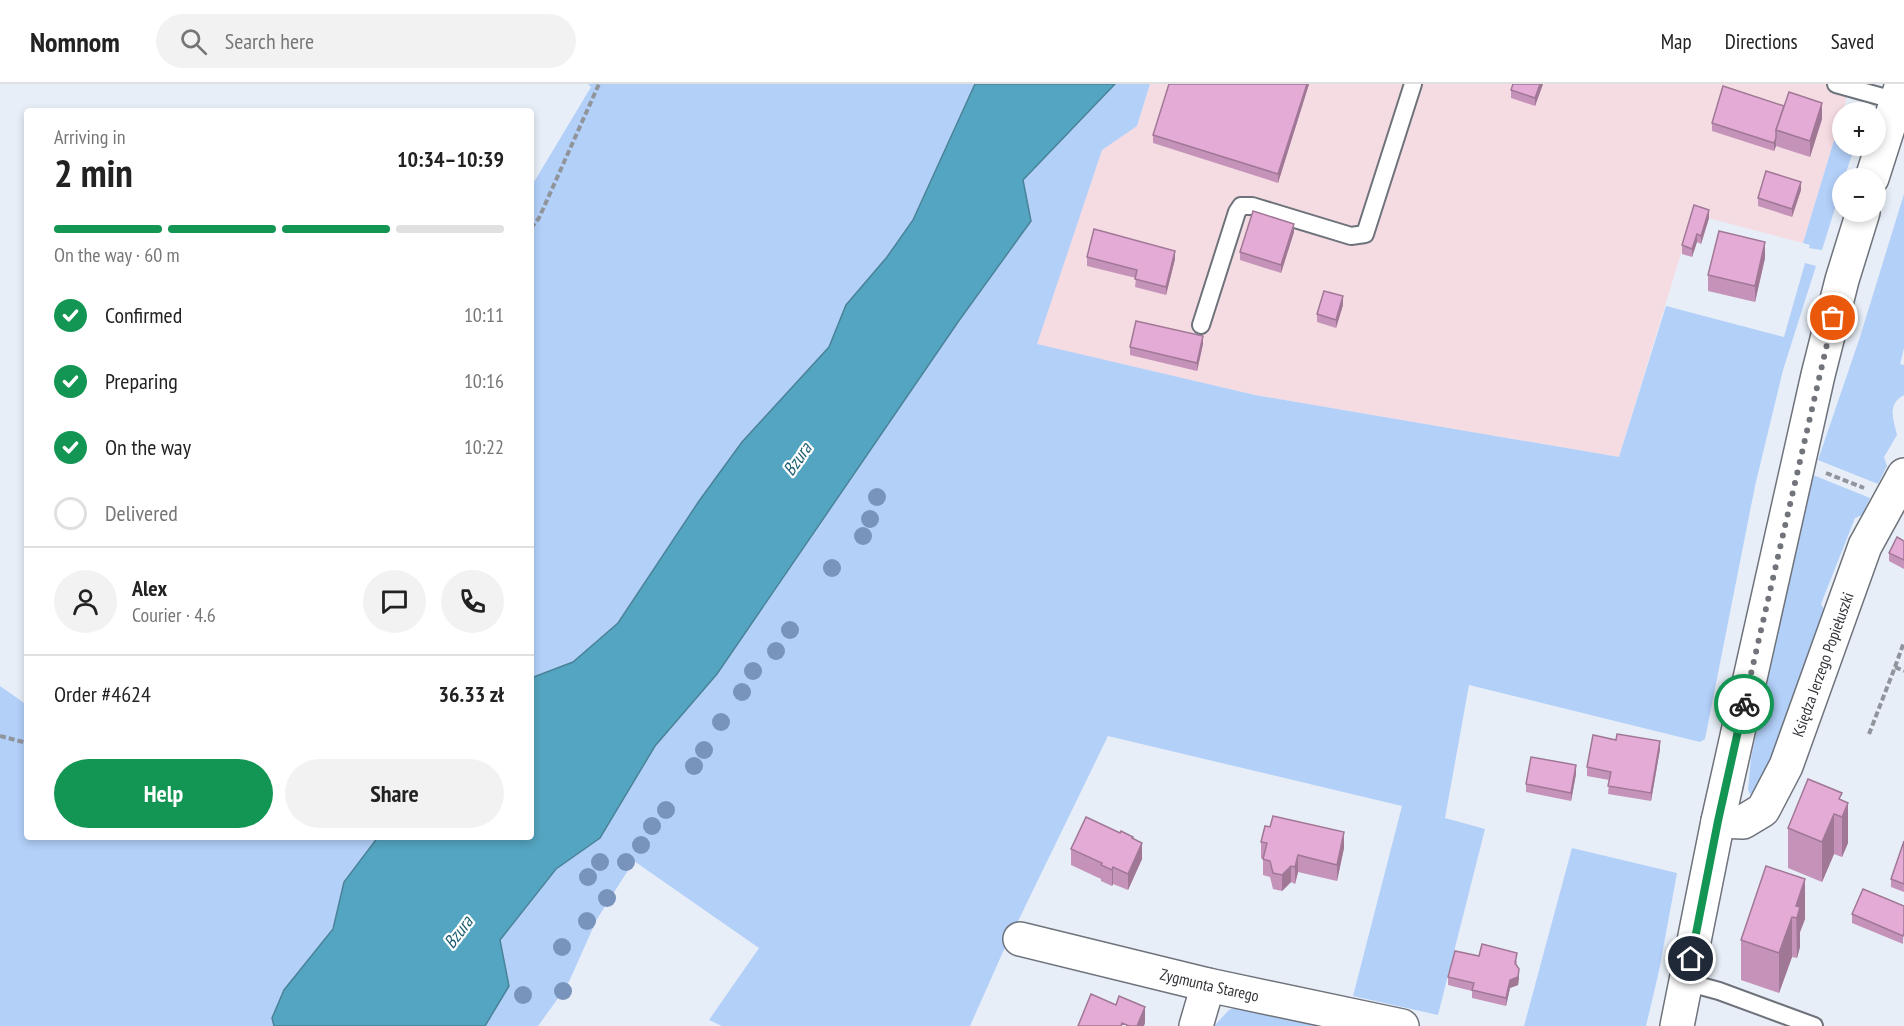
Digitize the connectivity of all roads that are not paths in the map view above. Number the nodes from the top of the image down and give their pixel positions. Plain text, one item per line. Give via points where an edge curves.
1 (1413, 84) edge
2 (1836, 84) edge
3 (1899, 93) edge
4 (1875, 168) edge
5 (1860, 222) edge
6 (1201, 325) dead end
7 (1904, 475) edge
8 (1718, 821) junction
9 (1020, 939) dead end
10 (1686, 982) junction
11 (1208, 985) junction
12 (1196, 1026) edge
13 (1402, 1026) edge
14 (1677, 1026) edge
15 (1814, 1026) edge

1 - 6 lane via 1365,234 1351,236 1252,206 1240,206
2 - 3 lane
3 - 4 main road
5 - 8 main road via 1818,375
7 - 8 main road, Księdza Jerzego Popiełuszki via 1865,546 1786,766 1763,810 1743,822
8 - 10 main road
9 - 11 main road, Zygmunta Starego
10 - 14 main road
10 - 15 lane
11 - 12 main road
11 - 13 main road, Zygmunta Starego

